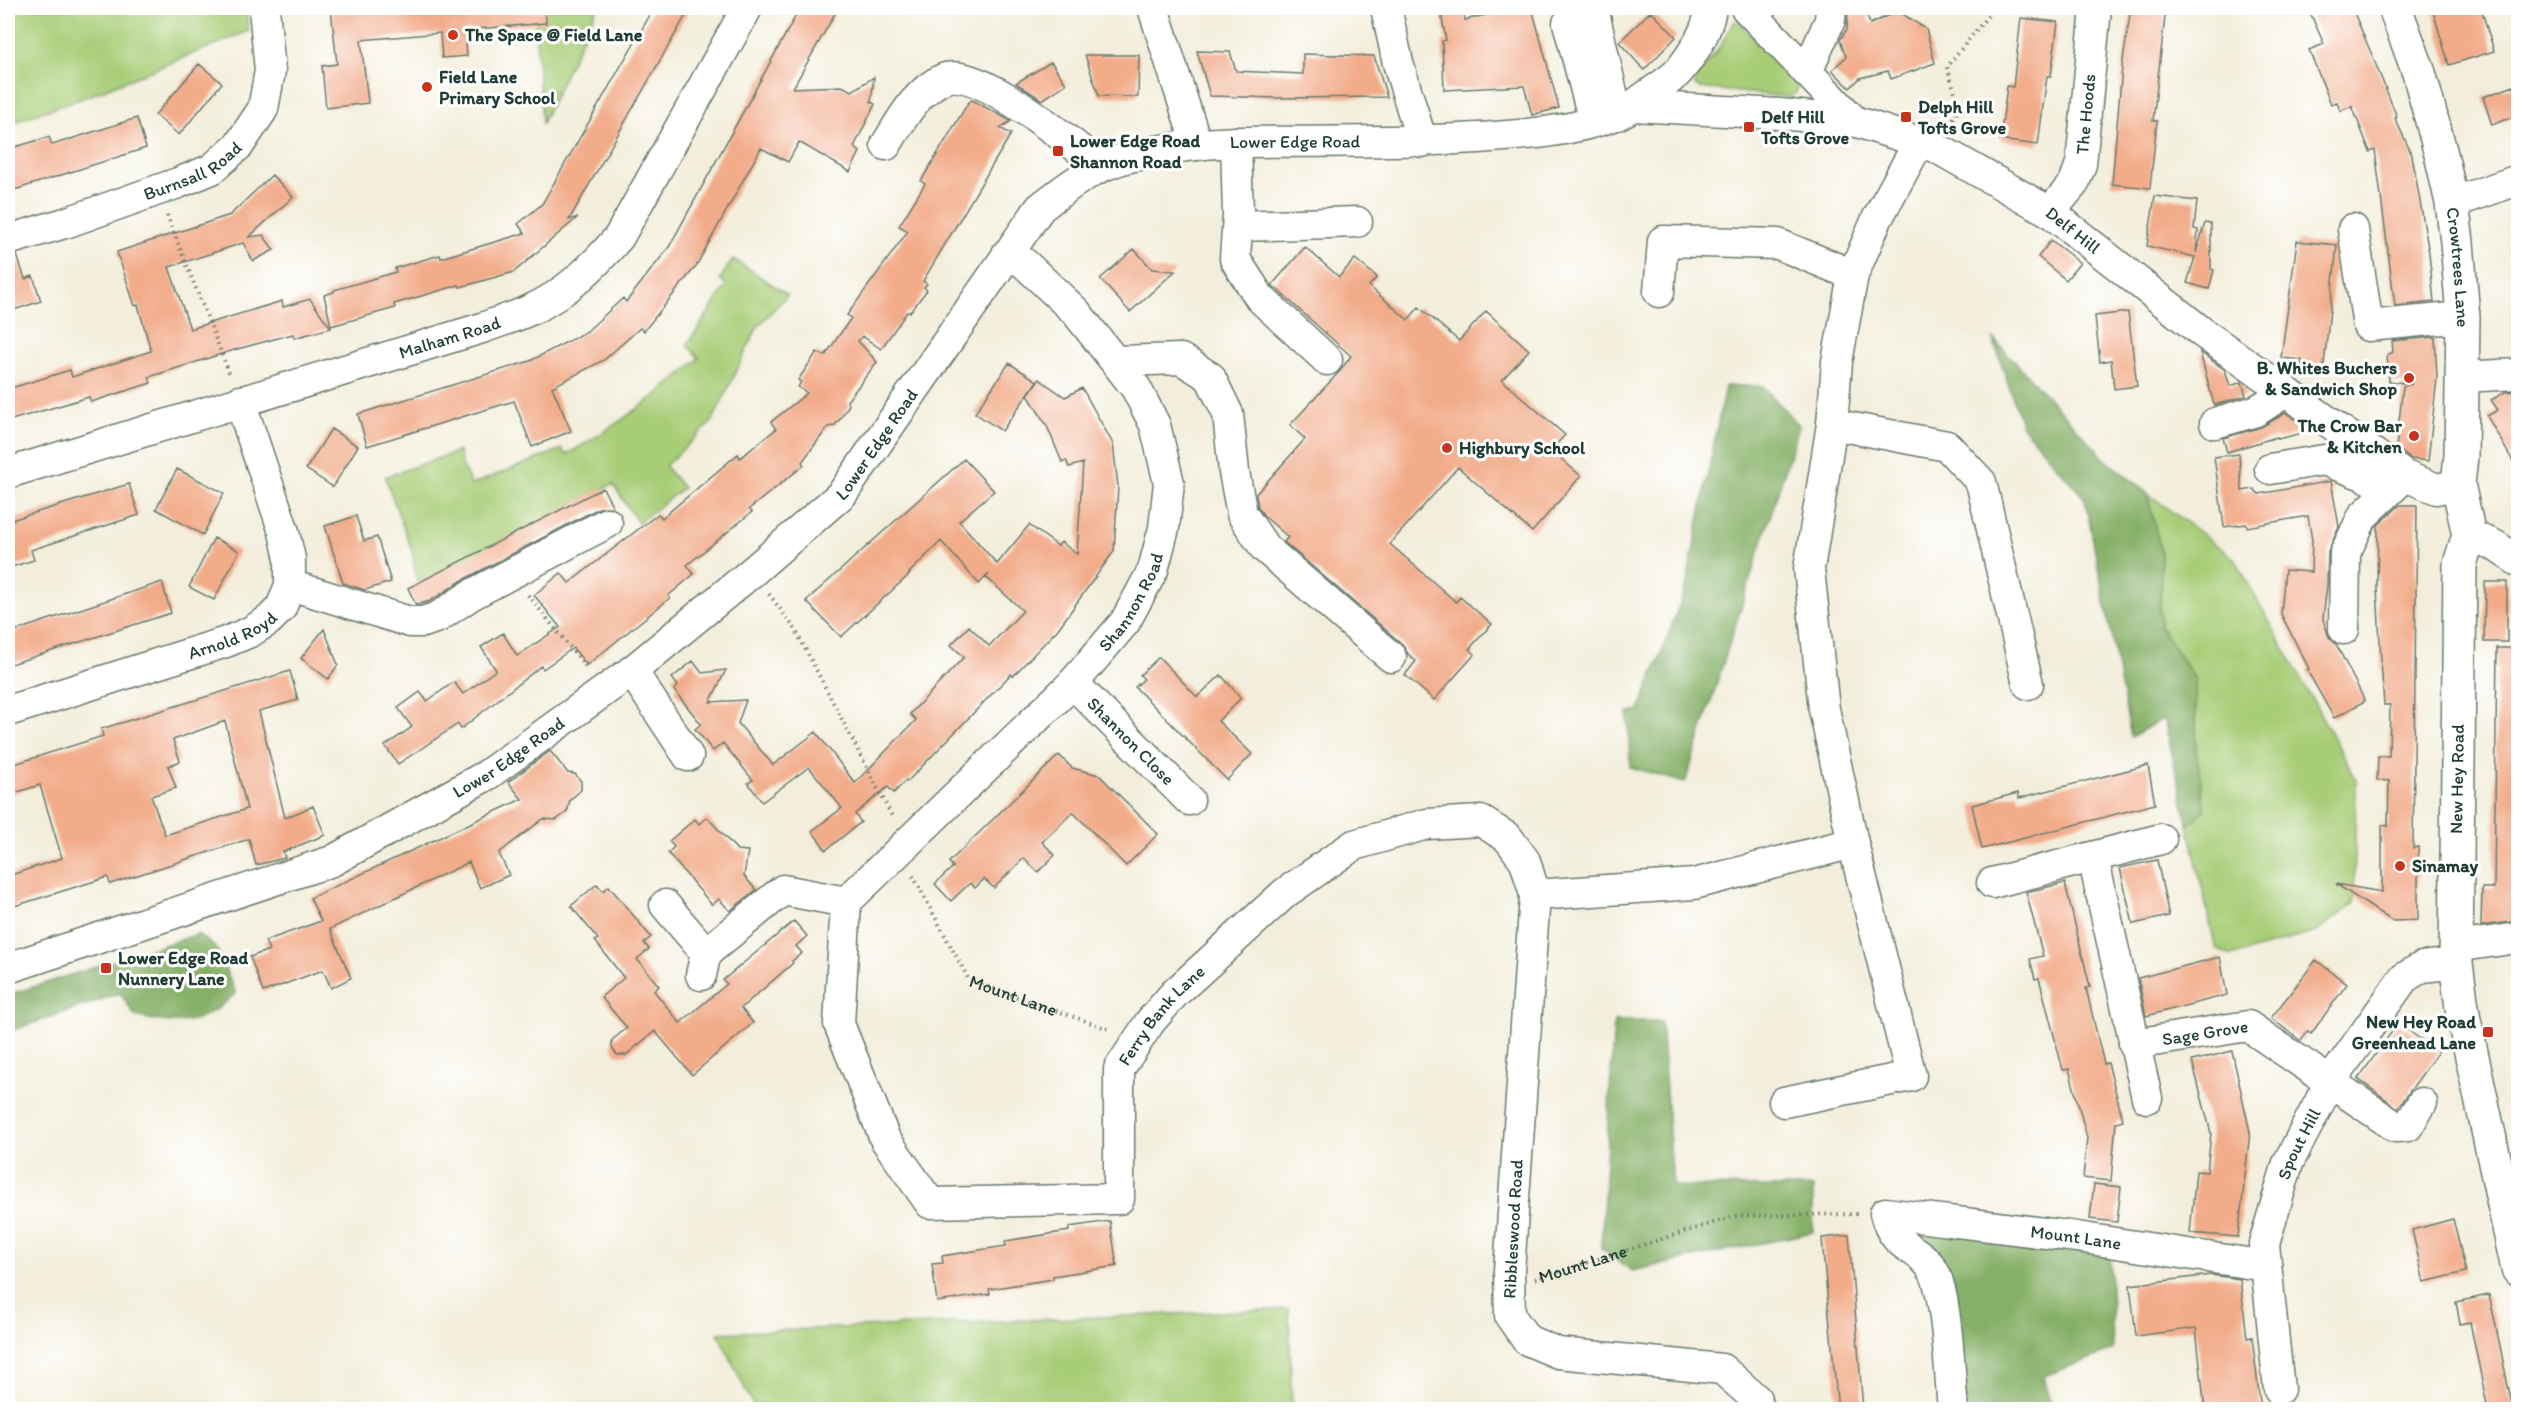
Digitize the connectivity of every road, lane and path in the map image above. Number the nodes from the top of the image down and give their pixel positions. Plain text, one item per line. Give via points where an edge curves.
1 (264, 8) edge
2 (747, 8) edge
3 (1153, 8) edge
4 (1386, 8) edge
5 (1593, 8) edge
6 (1711, 8) edge
7 (1746, 8) edge
8 (1831, 8) edge
9 (1994, 8) edge
10 (2096, 8) edge
11 (2395, 8) edge
12 (1568, 23) dead end
13 (1807, 72) junction
14 (1615, 114) junction
15 (1854, 121) junction
16 (1236, 142) junction
17 (1422, 142) junction
18 (886, 145) dead end
19 (1197, 145) junction
20 (1927, 145) junction
21 (1101, 166) junction
22 (2518, 180) edge
23 (158, 190) junction
24 (2452, 203) junction
25 (2050, 213) junction
26 (1357, 222) dead end
27 (1238, 225) junction
28 (2353, 229) dead end
29 (8, 240) edge
30 (1007, 254) junction
31 (1853, 275) junction
32 (1659, 292) dead end
33 (2463, 317) junction
34 (1327, 360) dead end
35 (1117, 361) junction
36 (2518, 374) edge
37 (2462, 377) junction
38 (2284, 393) junction
39 (240, 401) junction
40 (2215, 423) dead end
41 (1832, 424) junction
42 (2270, 469) dead end
43 (8, 473) edge
44 (2398, 482) junction
45 (2458, 484) junction
46 (607, 523) dead end
47 (2469, 535) junction
48 (2518, 561) edge
49 (752, 572) junction
50 (512, 574) junction
51 (290, 585) junction
52 (2344, 629) dead end
53 (1391, 657) dead end
54 (632, 671) junction
55 (1073, 683) junction
56 (2028, 684) dead end
57 (605, 690) junction
58 (8, 711) edge
59 (688, 756) dead end
60 (1190, 800) dead end
61 (2161, 839) dead end
62 (1854, 843) junction
63 (2093, 857) junction
64 (905, 862) junction
65 (1992, 883) dead end
66 (1535, 895) junction
67 (846, 902) junction
68 (665, 905) dead end
69 (2518, 938) edge
70 (2456, 955) junction
71 (8, 968) edge
72 (1137, 1042) junction
73 (2134, 1044) junction
74 (2330, 1082) junction
75 (2147, 1098) dead end
76 (1784, 1102) dead end
77 (2422, 1103) dead end
78 (1876, 1213) junction
79 (2266, 1266) junction
80 (2518, 1269) edge
81 (1509, 1282) junction
82 (2279, 1389) dead end
83 (1758, 1410) edge
84 (1953, 1410) edge

1 - 23 street, Burnsall Road via 270,71 263,109 239,145 212,169
2 - 39 street, Malham Road via 620,237 568,287 531,310 482,328
3 - 19 street
4 - 17 street
5 - 14 street
6 - 14 street, Lower Edge Road via 1710,19 1678,72
7 - 13 street
8 - 13 street via 1830,20
9 - 20 path via 1947,67 1960,108
10 - 25 street, The Hoods via 2081,164 2074,183
11 - 24 main road, Crowtrees Lane via 2419,73
12 - 14 street
13 - 15 street
14 - 15 street, Delf Hill via 1780,114
14 - 17 street, Lower Edge Road via 1543,134
15 - 20 street, Delf Hill
16 - 17 street, Lower Edge Road
16 - 19 street, Lower Edge Road
16 - 27 street
18 - 21 street via 916,99 945,78 957,77 1002,95
19 - 21 street, Lower Edge Road
20 - 25 street, Delf Hill
20 - 31 street via 1877,219
21 - 30 street, Lower Edge Road via 1040,208
22 - 24 street
23 - 29 street, Burnsall Road via 68,232
23 - 39 path
24 - 33 main road, Crowtrees Lane
25 - 38 street, Delf Hill
26 - 27 street
27 - 34 street via 1235,259 1260,298
28 - 33 street via 2368,326
30 - 35 street, Shannon Road via 1024,263 1076,312
30 - 49 street, Lower Edge Road via 842,494
31 - 32 street via 1778,244 1663,241
31 - 41 street via 1837,362
33 - 37 main road, Crowtrees Lane
35 - 53 street via 1181,359 1210,377 1228,414 1242,514 1265,549
35 - 55 street, Shannon Road via 1155,425 1169,483 1164,528 1153,570 1125,622
36 - 37 street
37 - 45 main road, Crowtrees Lane
38 - 40 street via 2256,411
38 - 44 street, Delf Hill
39 - 43 street, Malham Road
39 - 51 street, Arnold Royd via 284,532 290,558
41 - 56 street via 1947,446 1981,483
41 - 62 street via 1809,569 1824,709
42 - 44 street via 2324,460 2363,475
44 - 45 street, Delf Hill via 2416,482 2437,489
44 - 52 street via 2363,516 2344,553
45 - 47 main road, Crowtrees Lane
46 - 50 street
47 - 48 street
47 - 70 main road, New Hey Road via 2460,564
49 - 54 street, Lower Edge Road
49 - 64 path, Mount Lane via 795,629 894,820
50 - 51 street via 423,622 410,622
50 - 57 path
51 - 58 street, Arnold Royd via 281,608 250,633
54 - 57 street, Lower Edge Road
54 - 59 street
55 - 60 street, Shannon Close
55 - 64 street, Shannon Road
57 - 71 street, Lower Edge Road via 487,774 332,861
61 - 63 street
62 - 66 street via 1694,884
62 - 76 street via 1911,1076
63 - 65 street
63 - 73 street, Sage Grove
64 - 67 street, Shannon Road
64 - 72 path, Mount Lane via 969,980
66 - 72 street, Ferry Bank Lane via 1525,861 1508,838 1481,821 1427,824 1354,844 1285,893 1174,994
66 - 81 street, Ribbleswood Road
67 - 68 street via 783,890 704,964
67 - 72 street, Ferry Bank Lane via 839,1024 885,1139 930,1203 1119,1199 1119,1070
69 - 70 street, Spout Hill
70 - 74 street, Spout Hill via 2404,978
70 - 80 main road, New Hey Road via 2463,1015
73 - 74 street, Sage Grove via 2248,1026
73 - 75 street, Sage Grove
74 - 77 street, Sage Grove via 2397,1127 2408,1126
74 - 79 street, Spout Hill via 2288,1163 2264,1244
78 - 79 street, Mount Lane via 2077,1237
78 - 81 path, Mount Lane via 1735,1216 1534,1280
78 - 84 street via 1893,1235 1925,1261 1937,1279
79 - 82 street, Spout Hill
81 - 83 street, Ribbleswood Road via 1510,1316 1527,1340 1558,1353 1722,1369 1756,1399

